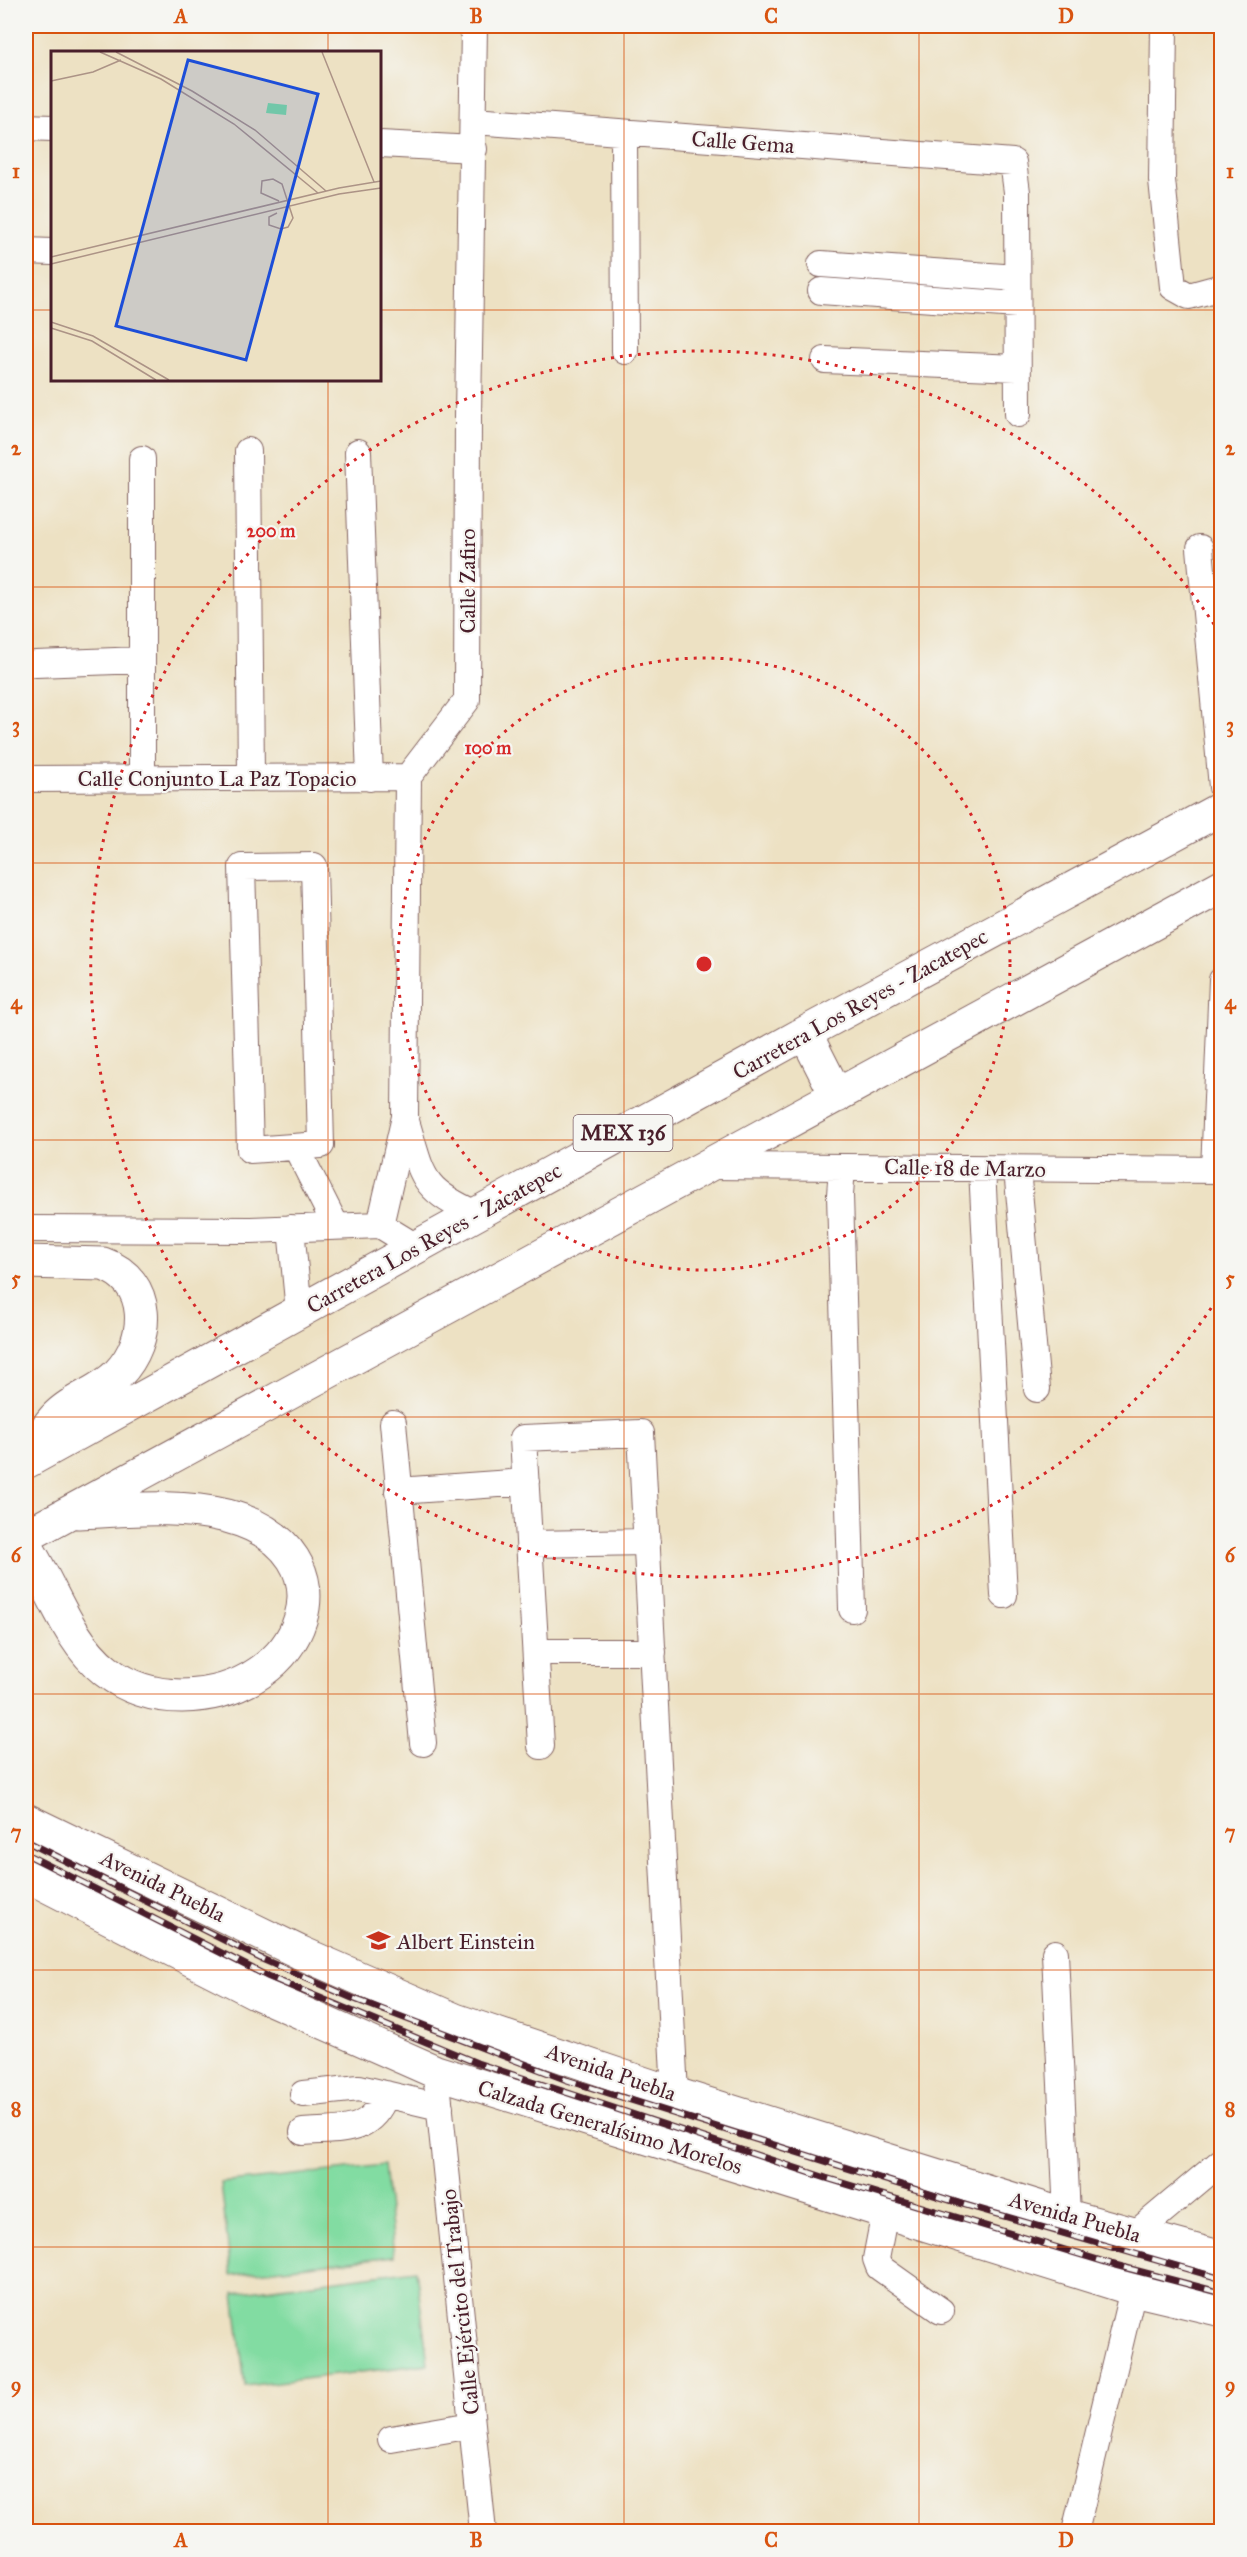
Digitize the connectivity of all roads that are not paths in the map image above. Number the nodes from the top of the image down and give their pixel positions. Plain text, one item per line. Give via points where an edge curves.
1 (474, 26) edge
2 (1164, 26) edge
3 (474, 121) junction
4 (26, 127) edge
5 (51, 128) edge
6 (624, 133) junction
7 (381, 144) edge
8 (474, 149) junction
9 (26, 251) edge
10 (51, 252) edge
11 (821, 264) dead end
12 (1017, 278) junction
13 (1221, 287) edge
14 (821, 291) dead end
15 (1017, 306) junction
16 (625, 351) dead end
17 (825, 360) dead end
18 (1017, 368) junction
19 (1018, 414) dead end
20 (248, 451) dead end
21 (358, 452) dead end
22 (142, 459) dead end
23 (1200, 548) dead end
24 (142, 660) junction
25 (36, 663) dead end
26 (251, 776) junction
27 (142, 777) junction
28 (408, 777) junction
29 (370, 778) junction
30 (26, 779) edge
31 (1221, 787) edge
32 (1221, 808) edge
33 (1221, 886) edge
34 (1221, 980) edge
35 (805, 1033) junction
36 (837, 1095) junction
37 (405, 1117) junction
38 (296, 1147) junction
39 (708, 1166) junction
40 (842, 1167) junction
41 (982, 1169) junction
42 (1017, 1169) junction
43 (1218, 1170) edge
44 (476, 1214) junction
45 (380, 1225) junction
46 (336, 1226) junction
47 (291, 1228) junction
48 (26, 1229) edge
49 (416, 1247) junction
50 (26, 1262) edge
51 (299, 1312) junction
52 (1037, 1389) dead end
53 (393, 1423) dead end
54 (26, 1461) edge
55 (526, 1482) junction
56 (398, 1491) junction
57 (71, 1512) junction
58 (647, 1542) junction
59 (530, 1544) junction
60 (28, 1547) edge
61 (1004, 1595) dead end
62 (852, 1609) dead end
63 (536, 1652) junction
64 (653, 1653) junction
65 (423, 1743) dead end
66 (541, 1746) dead end
67 (26, 1820) edge
68 (26, 1875) edge
69 (1055, 1953) dead end
70 (436, 2072) junction
71 (303, 2094) dead end
72 (386, 2094) junction
73 (675, 2094) junction
74 (440, 2107) junction
75 (303, 2132) dead end
76 (1221, 2161) edge
77 (885, 2212) junction
78 (1067, 2216) junction
79 (1135, 2234) junction
80 (1221, 2258) edge
81 (1133, 2289) junction
82 (1221, 2310) edge
83 (941, 2312) dead end
84 (472, 2425) junction
85 (391, 2439) dead end
86 (483, 2532) edge
87 (1075, 2532) edge

1 - 3 street, Calle Zafiro
2 - 13 street via 1162,180 1173,287 1189,296
3 - 6 street, Calle Gema
3 - 8 street, Calle Zafiro
4 - 5 street
6 - 12 street, Calle Gema via 1013,162
6 - 16 street
7 - 8 street
8 - 28 street, Calle Zafiro via 467,700
9 - 10 street
11 - 12 street
12 - 15 street
14 - 15 street
15 - 18 street
17 - 18 street
18 - 19 street
20 - 26 street
21 - 29 street
22 - 24 street
23 - 31 street
24 - 25 street
24 - 27 street
26 - 27 street, Calle Conjunto La Paz Topacio
26 - 29 street, Calle Conjunto La Paz Topacio
27 - 30 street, Calle Conjunto La Paz Topacio
28 - 29 street, Calle Conjunto La Paz Topacio
28 - 37 street
32 - 35 main road, Carretera Los Reyes - Zacatepec / MEX 136
33 - 36 main road, MEX 136
34 - 43 street
35 - 36 main road
35 - 44 main road, Carretera Los Reyes - Zacatepec / MEX 136
36 - 39 main road, MEX 136
37 - 44 street via 429,1185 444,1199
37 - 45 street
38 - 38 street via 321,1145 314,866 242,867 250,1150
38 - 46 street
39 - 40 street, Calle 18 de Marzo
39 - 57 main road, MEX 136
40 - 41 street, Calle 18 de Marzo
40 - 62 street
41 - 42 street, Calle 18 de Marzo
41 - 61 street
42 - 43 street, Calle 18 de Marzo
42 - 52 street
44 - 49 main road, Carretera Los Reyes - Zacatepec / MEX 136
45 - 46 street
45 - 49 street
46 - 47 street
47 - 48 street
47 - 51 street
49 - 51 main road, Carretera Los Reyes - Zacatepec / MEX 136
50 - 54 main road via 103,1264 113,1268 133,1285 142,1321 137,1342 121,1371 53,1420
51 - 54 main road, Carretera Los Reyes - Zacatepec / MEX 136
53 - 56 street
55 - 56 street
55 - 58 street via 523,1438 641,1433
55 - 59 street
56 - 65 street
57 - 60 main road, MEX 136
57 - 60 main road via 189,1510 228,1516 270,1534 296,1568 303,1593 302,1619 291,1643 261,1673 230,1689 196,1696 145,1691 119,1680 92,1657 69,1626
58 - 59 street
58 - 64 street
59 - 63 street
63 - 64 street
63 - 66 street
64 - 73 street
67 - 73 main road, Avenida Puebla via 299,1952 455,2020
68 - 70 main road, Calzada Generalísimo Morelos via 255,1992
69 - 78 street
70 - 74 street, Calle Ejército del Trabajo
70 - 77 main road, Calzada Generalísimo Morelos
71 - 72 street via 359,2088
72 - 74 street
72 - 75 street via 380,2111 357,2128
73 - 78 main road, Avenida Puebla
74 - 84 street, Calle Ejército del Trabajo
76 - 79 street
77 - 81 main road, Calzada Generalísimo Morelos
77 - 83 street via 876,2259 879,2268
78 - 79 main road, Avenida Puebla
79 - 80 main road, Avenida Puebla
81 - 82 main road, Calzada Generalísimo Morelos
81 - 87 street
84 - 85 street
84 - 86 street, Calle Ejército del Trabajo

